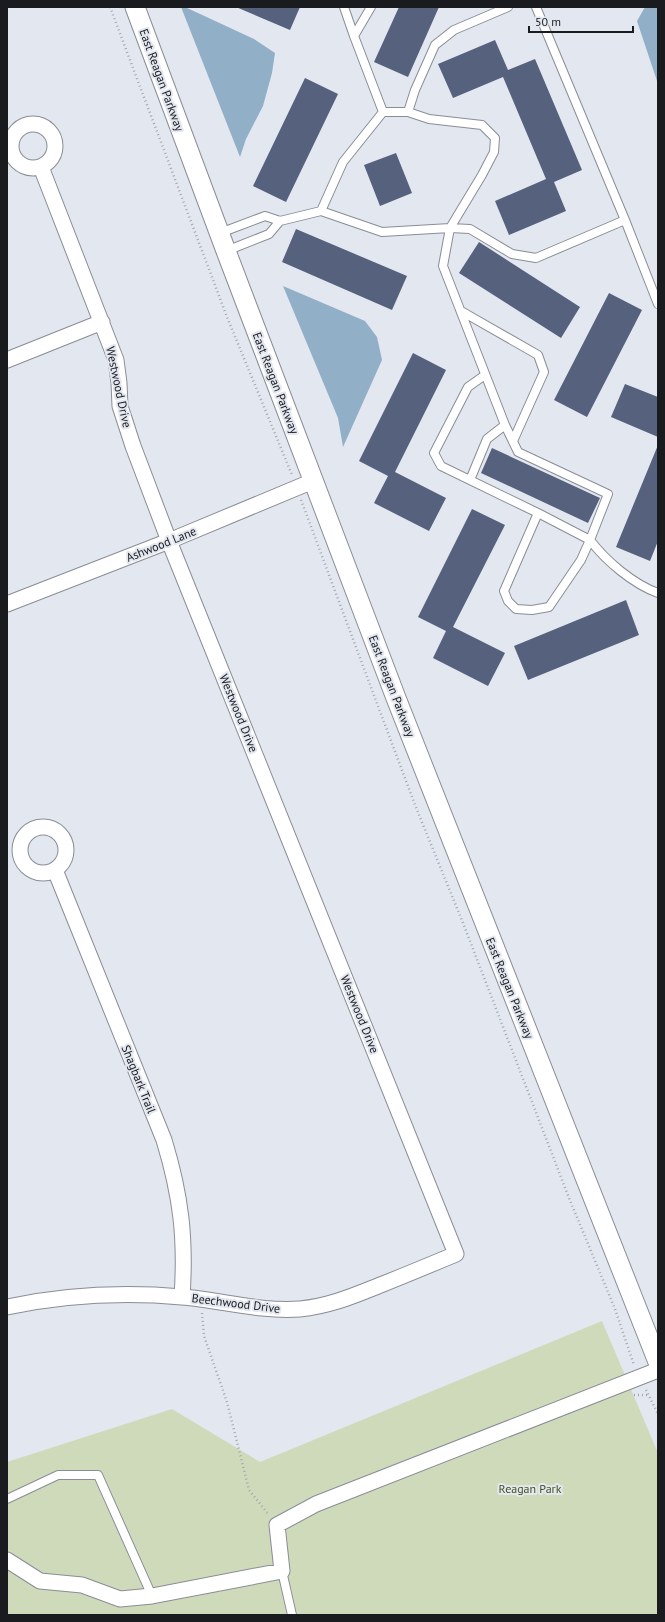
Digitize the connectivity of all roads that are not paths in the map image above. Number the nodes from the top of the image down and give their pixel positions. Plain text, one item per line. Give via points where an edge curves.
1 (135, 7) edge
2 (344, 7) edge
3 (371, 7) edge
4 (508, 7) edge
5 (536, 7) edge
6 (354, 36) junction
7 (384, 112) junction
8 (408, 112) junction
9 (41, 167) dead end
10 (321, 211) junction
11 (625, 220) junction
12 (280, 221) junction
13 (450, 228) junction
14 (219, 234) junction
15 (226, 251) junction
16 (658, 304) edge
17 (461, 311) junction
18 (102, 322) junction
19 (7, 360) edge
20 (484, 375) junction
21 (505, 425) junction
22 (512, 441) junction
23 (470, 480) junction
24 (305, 484) junction
25 (538, 513) junction
26 (590, 540) junction
27 (169, 541) junction
28 (658, 592) edge
29 (7, 604) edge
30 (55, 870) dead end
31 (456, 1254) joint
32 (182, 1297) junction
33 (7, 1307) edge
34 (658, 1362) edge
35 (658, 1370) edge
36 (7, 1500) edge
37 (7, 1560) edge
38 (282, 1571) junction
39 (152, 1596) junction
40 (292, 1615) edge

1 - 14 street, East Reagan Parkway
2 - 6 lane
3 - 6 lane
4 - 8 lane via 454,30 435,45 414,90
5 - 11 lane
6 - 7 lane
7 - 8 lane
7 - 10 lane via 343,162
8 - 13 lane via 429,118 482,125 495,138 494,152
9 - 18 street, Westwood Drive
10 - 12 lane
10 - 13 lane via 382,232
11 - 13 lane via 536,258 512,254 470,228
11 - 16 lane
12 - 14 lane via 265,216
12 - 15 lane via 269,234
13 - 17 lane via 443,266
14 - 15 street, East Reagan Parkway
15 - 24 street, East Reagan Parkway
17 - 20 lane
17 - 22 lane via 538,355 544,372
18 - 19 street
18 - 27 street, Westwood Drive via 116,360 120,406 126,426
20 - 21 lane
20 - 23 lane via 468,386 434,453 441,466
21 - 22 lane
21 - 23 lane via 487,439
22 - 26 lane via 518,452 608,494
23 - 25 lane
24 - 27 street, Ashwood Lane
24 - 34 street, East Reagan Parkway via 396,698
25 - 26 lane
25 - 26 lane via 504,591 508,601 516,609 549,607 581,560
26 - 28 lane via 602,556 645,588
27 - 29 street, Ashwood Lane
27 - 31 street, Westwood Drive
30 - 32 street, Shagbark Trail via 171,1162 181,1206 184,1236
31 - 32 street, Beechwood Drive via 329,1305 300,1309 270,1309
32 - 33 street, Beechwood Drive via 110,1295 65,1298
35 - 38 street via 316,1504 277,1525
36 - 39 lane via 58,1476 98,1475
37 - 39 street via 40,1581 82,1585 120,1599
38 - 39 street
38 - 40 lane

